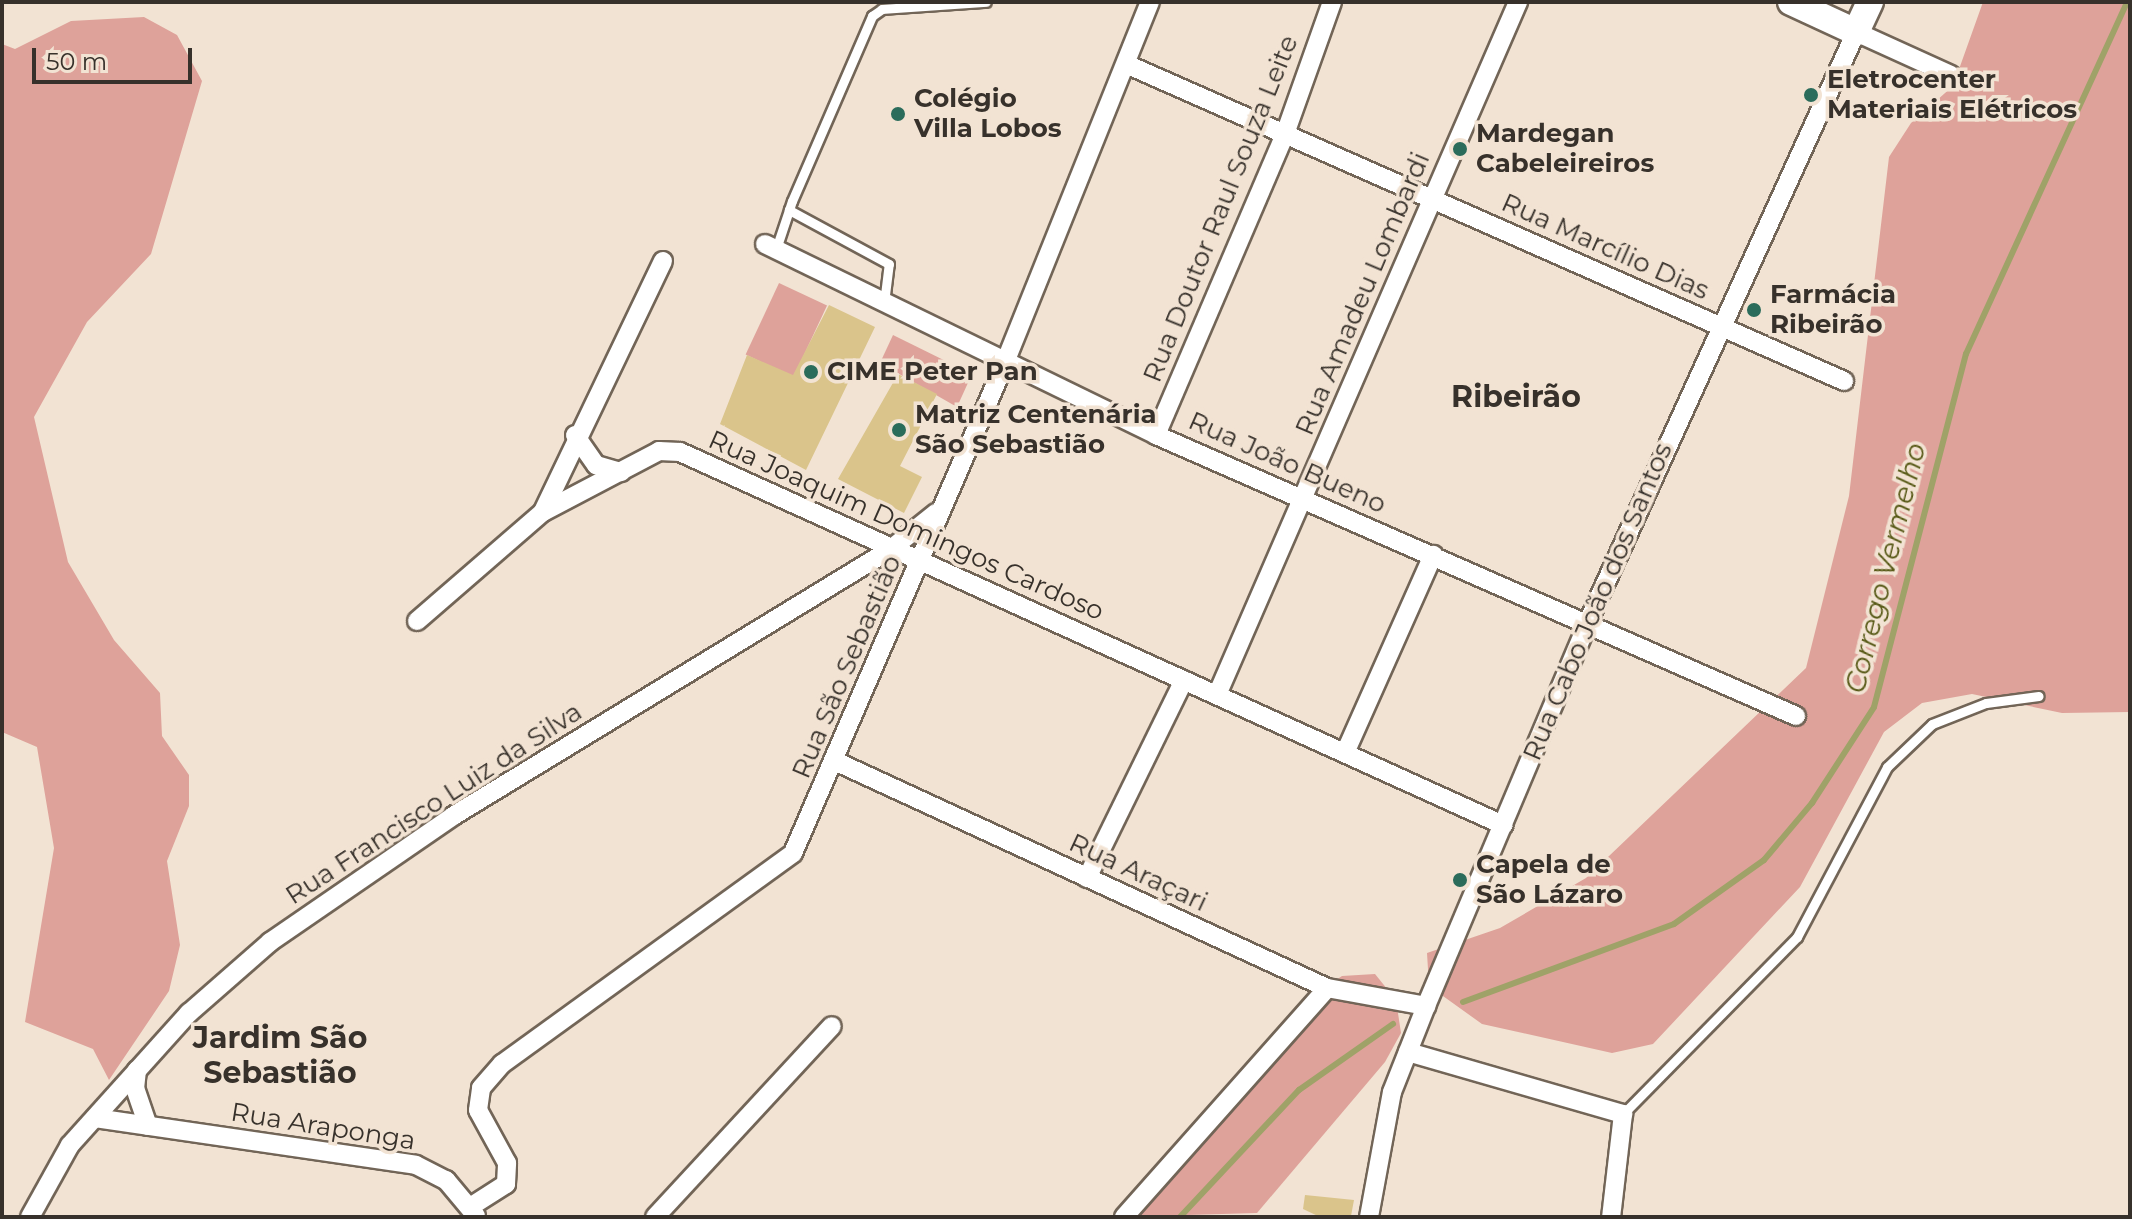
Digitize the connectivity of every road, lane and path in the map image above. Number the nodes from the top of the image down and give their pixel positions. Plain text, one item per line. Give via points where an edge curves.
1 (986, 2) edge
2 (1150, 2) edge
3 (1332, 2) edge
4 (1518, 2) edge
5 (1791, 2) edge
6 (1870, 2) edge
7 (1856, 32) junction
8 (1126, 64) junction
9 (1951, 75) dead end
10 (1285, 134) junction
11 (1433, 199) junction
12 (789, 210) junction
13 (770, 247) joint
14 (663, 261) dead end
15 (884, 303) junction
16 (1718, 326) junction
17 (1004, 365) junction
18 (1844, 381) dead end
19 (575, 435) junction
20 (1156, 435) junction
21 (621, 472) junction
22 (1303, 498) junction
23 (543, 512) junction
24 (937, 513) junction
25 (891, 549) junction
26 (1433, 555) junction
27 (921, 560) junction
28 (417, 621) dead end
29 (1587, 624) junction
30 (1184, 680) junction
31 (1217, 695) junction
32 (2039, 696) dead end
33 (1796, 716) dead end
34 (1345, 753) junction
35 (837, 762) junction
36 (1503, 825) junction
37 (1087, 878) junction
38 (1327, 988) junction
39 (1426, 1006) junction
40 (832, 1026) dead end
41 (1408, 1052) junction
42 (137, 1070) junction
43 (1623, 1114) junction
44 (95, 1118) junction
45 (148, 1126) junction
46 (473, 1212) edge
47 (30, 1217) edge
48 (655, 1217) edge
49 (1124, 1217) edge
50 (1369, 1217) edge
51 (1611, 1217) edge

1 - 12 lane via 882,9 872,16
2 - 8 street, Rua São Sebastião
3 - 10 street, Rua Doutor Raul Souza Leite
4 - 11 street, Rua Amadeu Lombardi
5 - 7 street
6 - 7 street, Rua Cabo João dos Santos
7 - 9 street
7 - 16 street, Rua Cabo João dos Santos
8 - 10 street, Rua Marcílio Dias
8 - 17 street, Rua São Sebastião
10 - 11 street, Rua Marcílio Dias
10 - 20 street, Rua Doutor Raul Souza Leite
11 - 16 street, Rua Marcílio Dias
11 - 22 street, Rua Amadeu Lombardi
12 - 13 lane
12 - 15 lane via 889,264
13 - 15 street, Rua João Bueno
14 - 19 street
15 - 17 street, Rua João Bueno
16 - 18 street, Rua Marcílio Dias
16 - 29 street, Rua Cabo João dos Santos
17 - 20 street, Rua João Bueno
17 - 24 street, Rua São Sebastião
19 - 21 street via 596,465
19 - 23 street
20 - 22 street, Rua João Bueno
21 - 23 street, Rua Joaquim Domingos Cardoso
21 - 25 street, Rua Joaquim Domingos Cardoso via 659,451 680,452
22 - 26 street, Rua João Bueno
22 - 31 street, Rua Amadeu Lombardi
23 - 28 street
24 - 25 street, Rua Francisco Luiz da Silva
24 - 27 street, Rua São Sebastião
25 - 27 street, Rua Joaquim Domingos Cardoso
25 - 42 street, Rua Francisco Luiz da Silva via 453,816 283,933 189,1013
26 - 29 street, Rua João Bueno
26 - 34 street
27 - 30 street, Rua Joaquim Domingos Cardoso
27 - 35 street, Rua São Sebastião
29 - 33 street, Rua João Bueno
29 - 36 street, Rua Cabo João dos Santos
30 - 31 street, Rua Joaquim Domingos Cardoso
30 - 37 street
31 - 34 street, Rua Joaquim Domingos Cardoso
32 - 43 lane via 1986,703 1932,724 1887,767 1797,937
34 - 36 street, Rua Joaquim Domingos Cardoso
35 - 37 street, Rua Araçari
35 - 46 street, Rua São Sebastião via 793,853 769,877 502,1064 481,1088 478,1110 507,1163 506,1184
36 - 39 street, Rua Cabo João dos Santos
37 - 38 street, Rua Araçari
38 - 39 street, Rua Araçari
38 - 49 street
39 - 41 street, Rua Cabo João dos Santos
40 - 48 street
41 - 43 street
41 - 50 street, Rua Cabo João dos Santos via 1392,1092
42 - 44 street, Rua Francisco Luiz da Silva
42 - 45 street via 135,1088
43 - 51 street
44 - 45 street, Rua Araponga
44 - 47 street, Rua Francisco Luiz da Silva via 70,1145
45 - 46 street, Rua Araponga via 416,1165 446,1180

